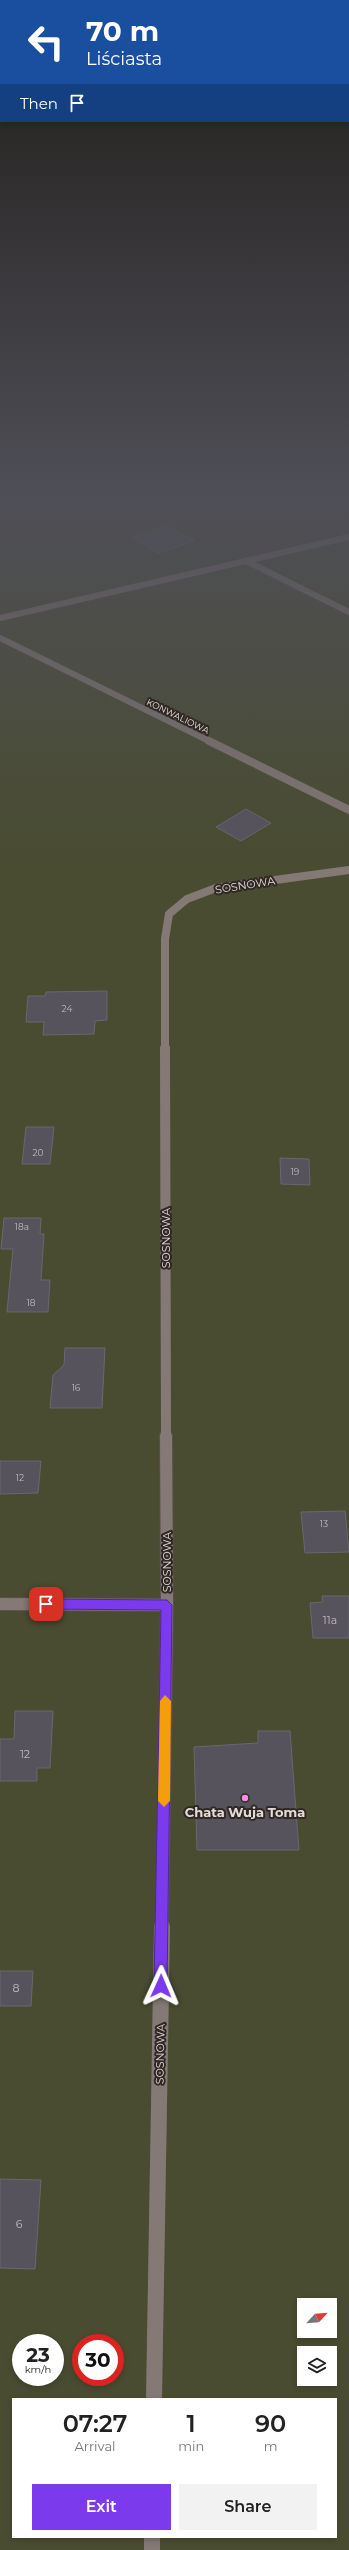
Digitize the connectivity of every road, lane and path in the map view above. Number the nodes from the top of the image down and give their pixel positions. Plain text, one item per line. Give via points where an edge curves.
1 (0, 638) edge
2 (349, 810) edge
3 (349, 870) edge
4 (0, 1604) edge
5 (167, 1605) junction
6 (154, 2398) edge
7 (152, 2538) edge
8 (152, 2550) edge

1 - 2 street, KONWALIOWA
3 - 5 street, SOSNOWA via 216,888 187,899 169,914 165,938
4 - 5 street
5 - 6 street, SOSNOWA
7 - 8 street

